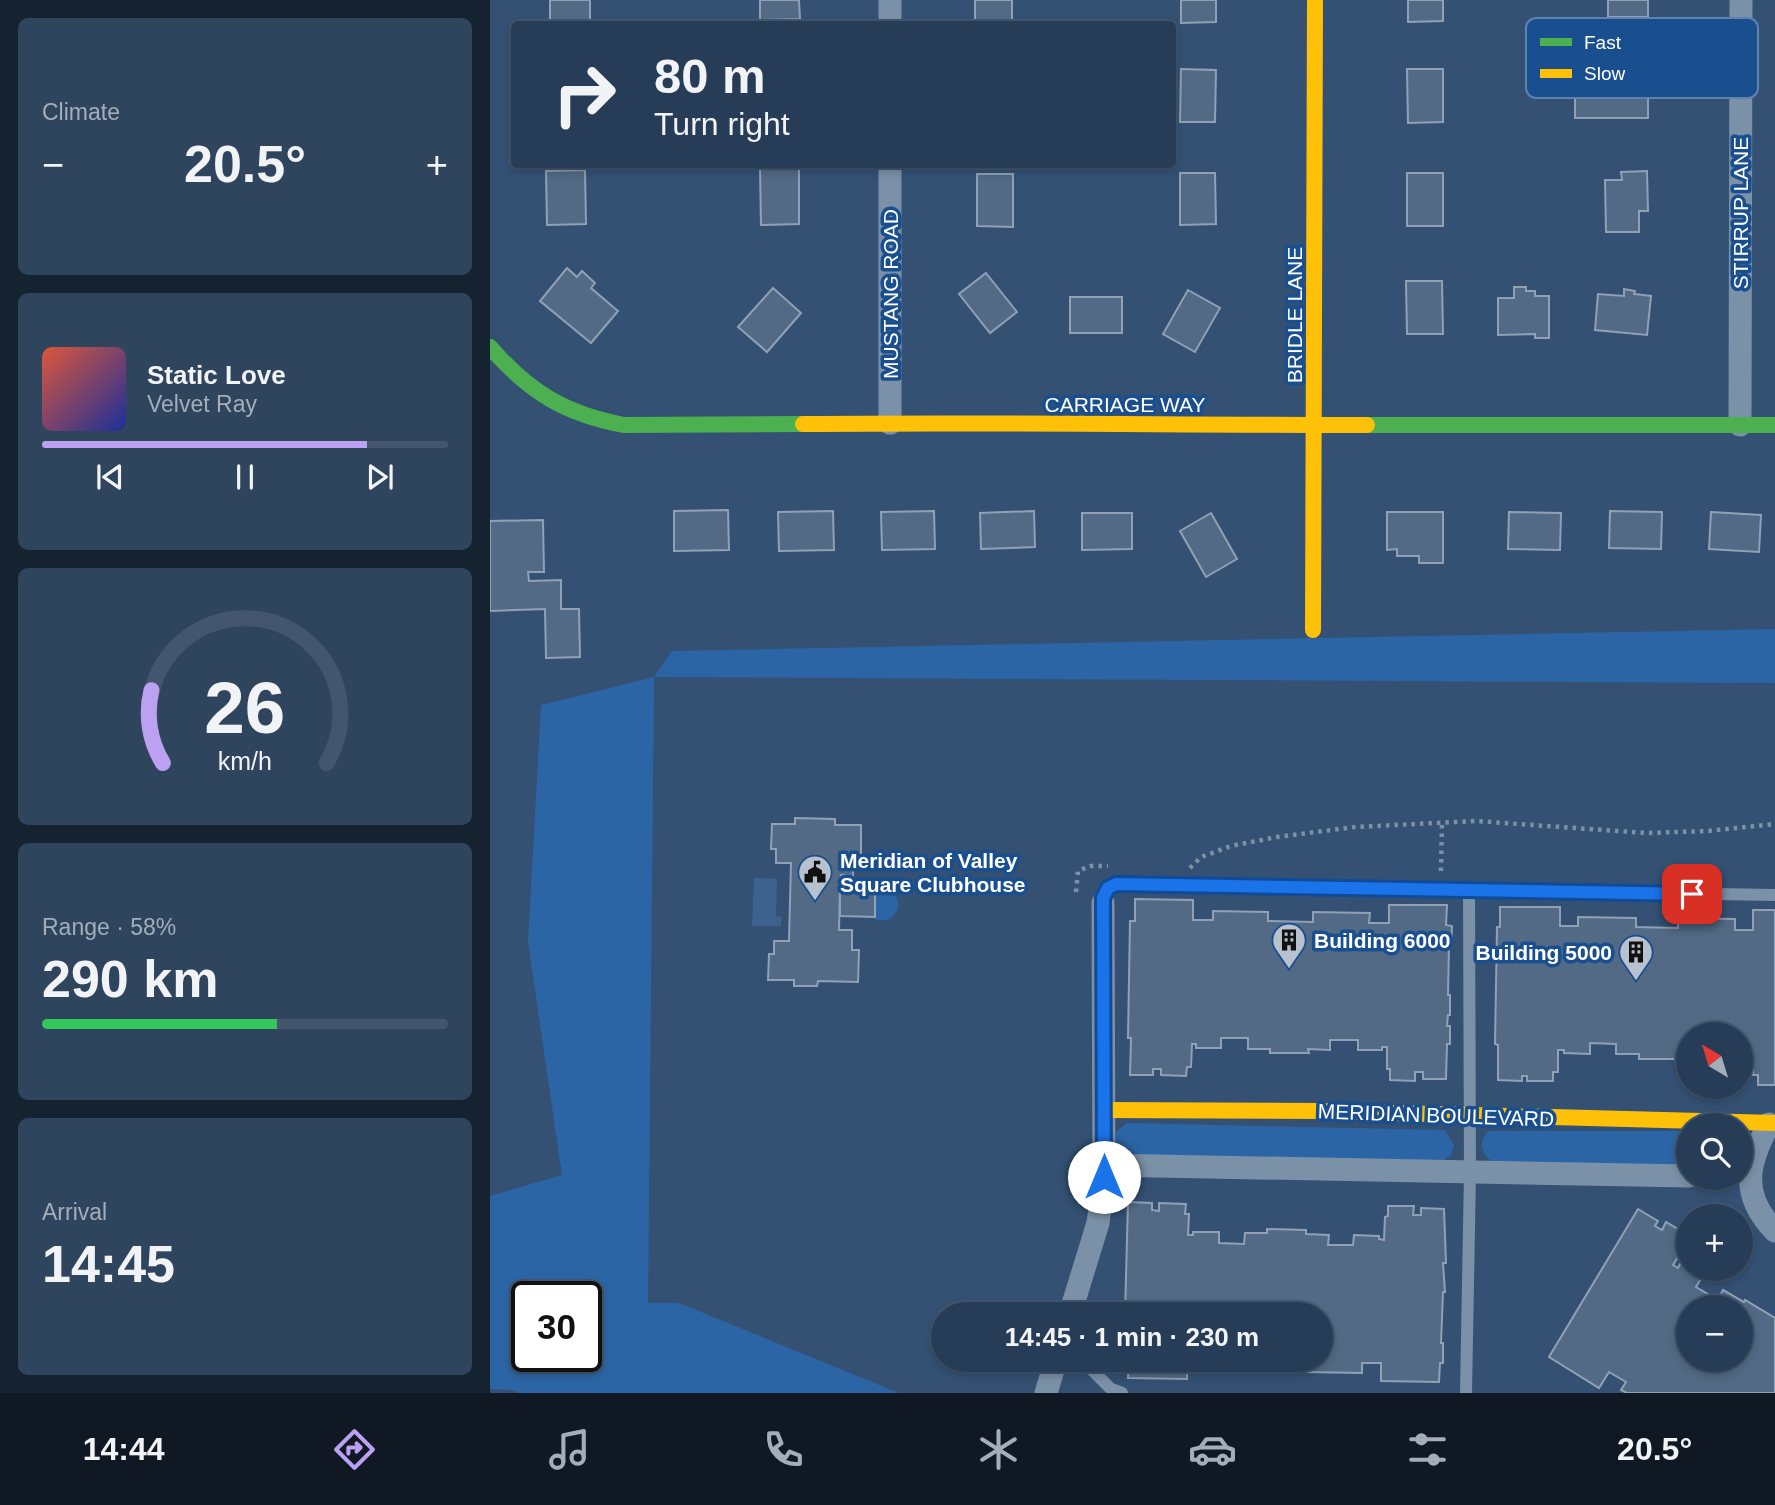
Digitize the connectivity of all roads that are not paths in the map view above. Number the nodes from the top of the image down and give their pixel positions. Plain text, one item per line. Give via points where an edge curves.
1 (890, 0) edge
2 (1315, 0) edge
3 (1741, 0) edge
4 (1741, 18) edge
5 (890, 21) edge
6 (1741, 98) edge
7 (890, 168) edge
8 (493, 351) edge
9 (890, 423) junction
10 (1315, 425) junction
11 (1740, 425) junction
12 (1775, 425) edge
13 (1313, 630) dead end
14 (1469, 890) junction
15 (1775, 895) edge
16 (1102, 903) joint
17 (1103, 1110) junction
18 (1470, 1116) junction
19 (1772, 1124) edge
20 (1753, 1156) edge
21 (1104, 1165) junction
22 (1470, 1173) junction
23 (1676, 1176) edge
24 (1750, 1190) edge
25 (1775, 1231) edge
26 (1074, 1302) edge
27 (1052, 1372) edge
28 (1094, 1372) edge
29 (1046, 1393) edge
30 (1122, 1393) edge
31 (1466, 1393) edge

1 - 5 street
2 - 10 street, BRIDLE LANE
3 - 4 street, STIRRUP LANE
6 - 11 street, STIRRUP LANE
7 - 9 street, MUSTANG ROAD
8 - 9 street, CARRIAGE WAY via 537,394 598,421 624,425
9 - 10 street, CARRIAGE WAY
10 - 11 street, CARRIAGE WAY
10 - 13 street, BRIDLE LANE
11 - 12 street, CARRIAGE WAY
14 - 15 lane
14 - 16 lane via 1116,884 1105,892
14 - 18 lane
16 - 17 street
17 - 18 street, MERIDIAN BOULEVARD
17 - 21 street
18 - 19 street, MERIDIAN BOULEVARD
18 - 22 lane
19 - 20 street, MERIDIAN BOULEVARD
21 - 22 street
21 - 26 street via 1098,1223
22 - 23 street
22 - 31 lane
24 - 25 street, MERIDIAN BOULEVARD
27 - 29 street
28 - 30 lane

